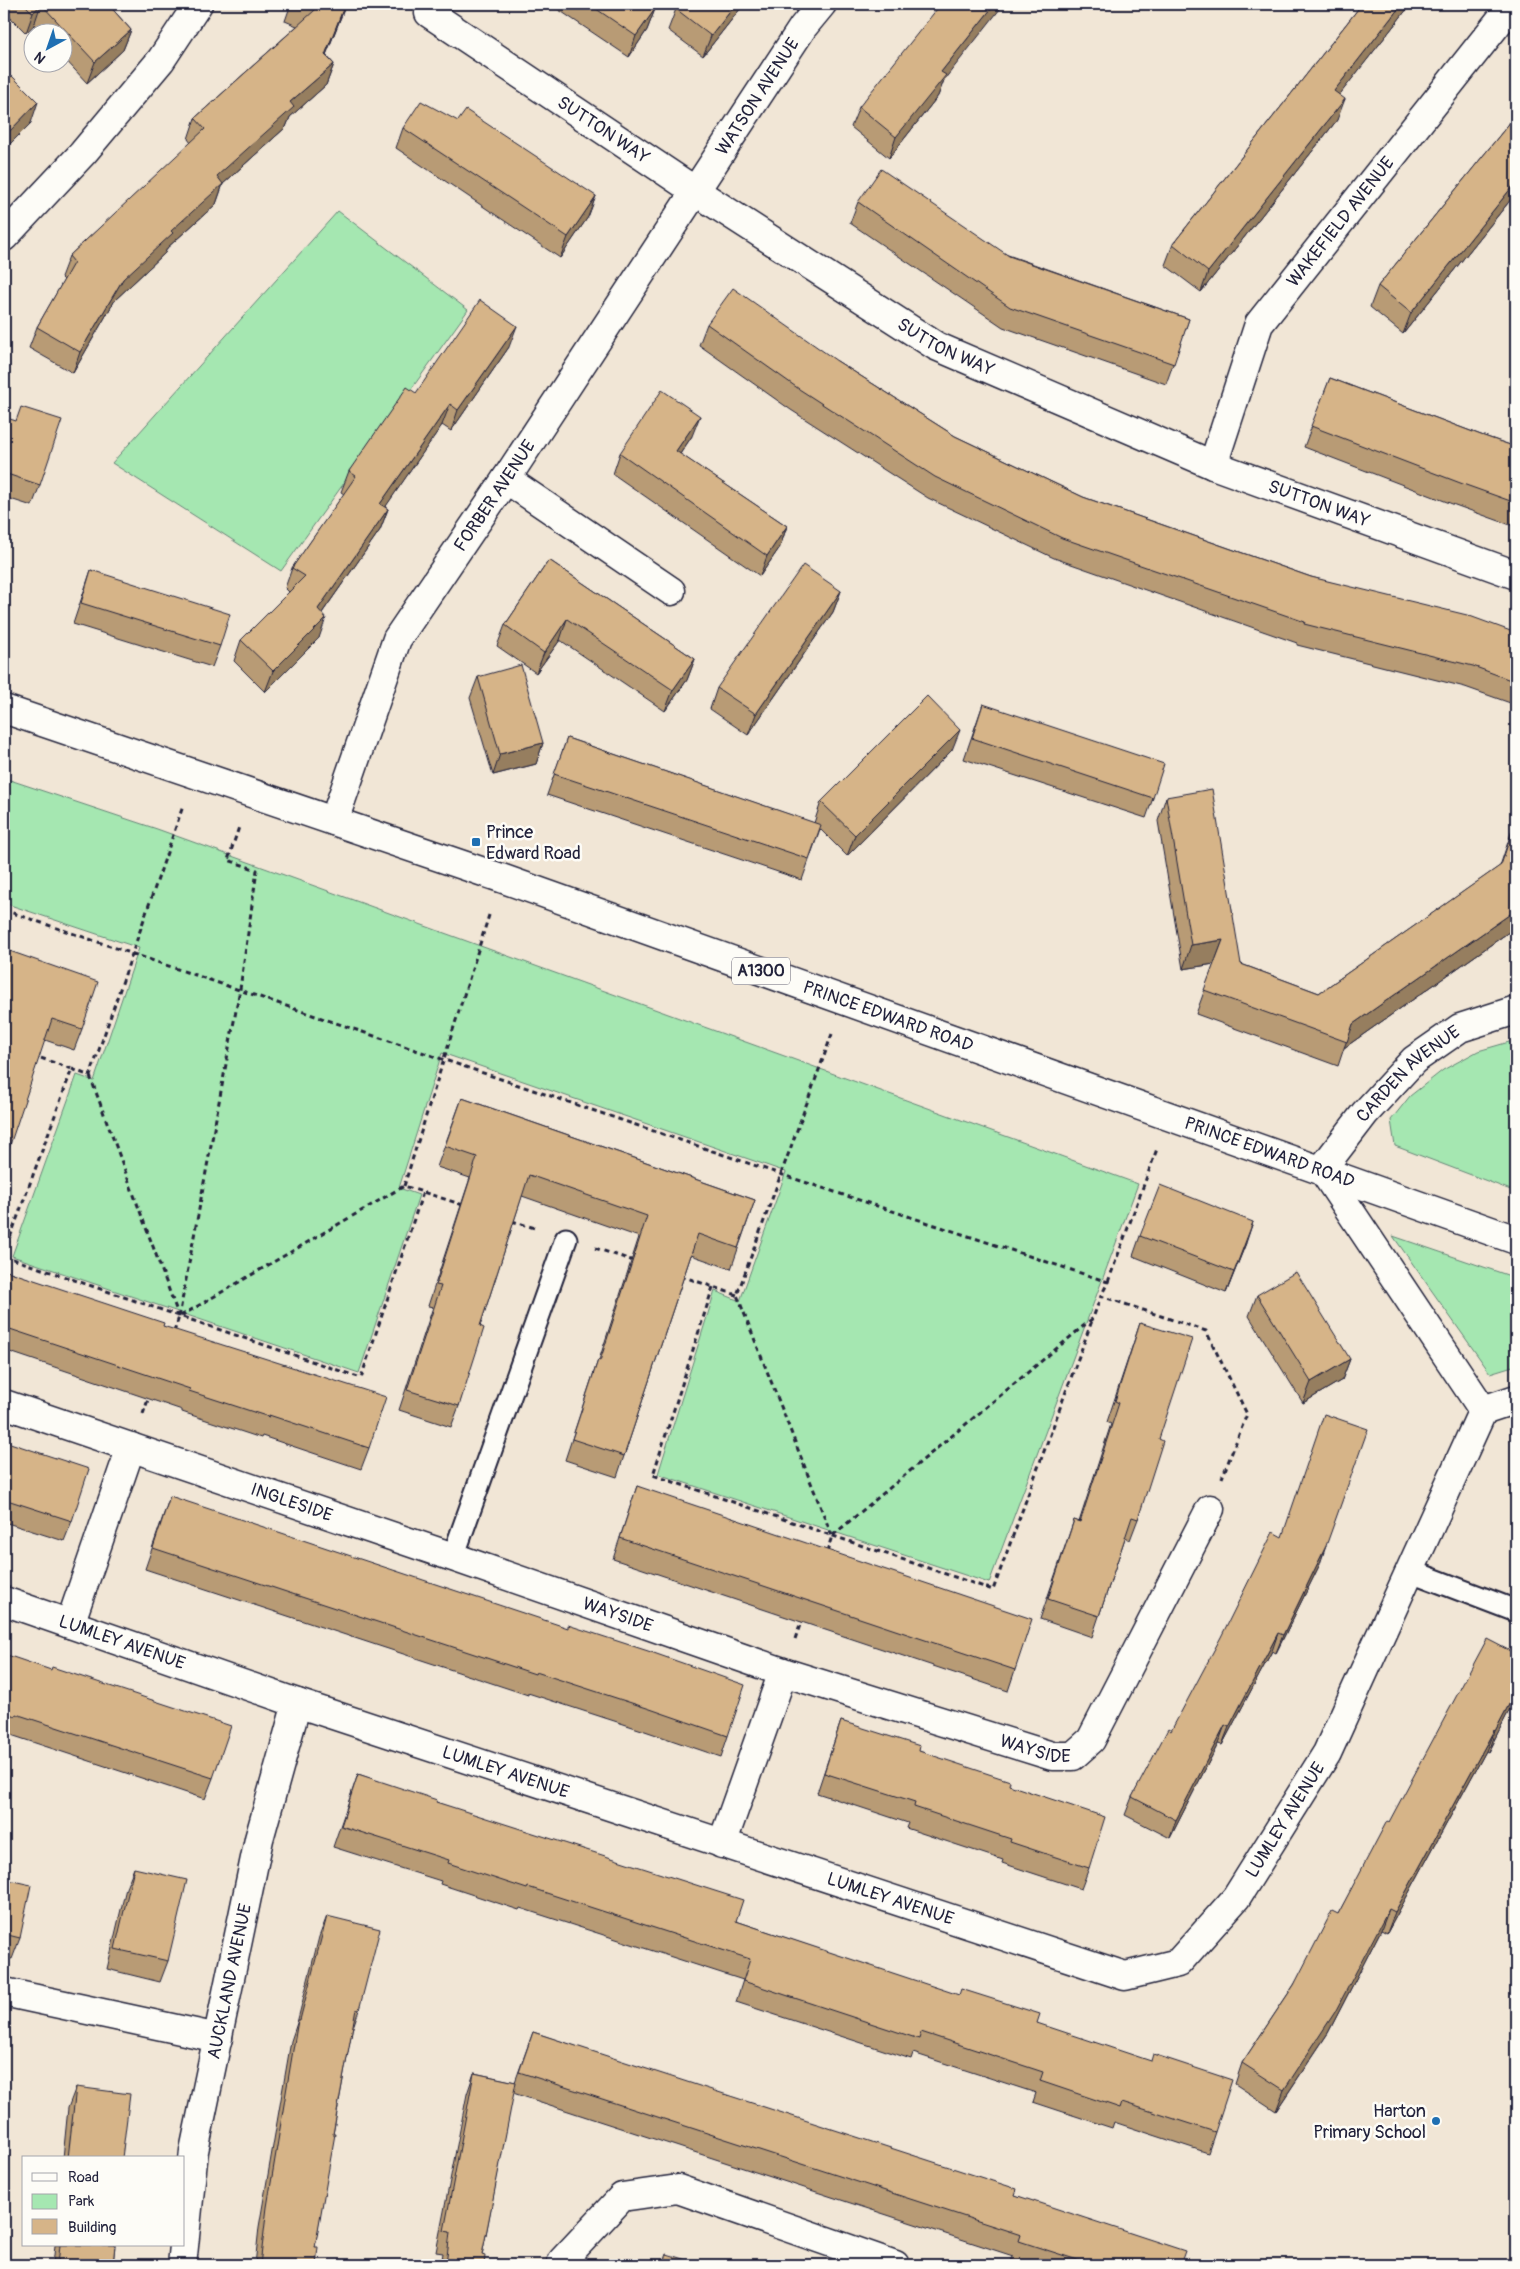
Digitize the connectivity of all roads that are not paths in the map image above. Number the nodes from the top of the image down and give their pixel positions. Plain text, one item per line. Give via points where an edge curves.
1 (198, 4) edge
2 (822, 4) edge
3 (1513, 4) edge
4 (430, 13) dead end
5 (695, 191) junction
6 (4, 237) edge
7 (1213, 465) junction
8 (506, 479) junction
9 (1516, 575) edge
10 (671, 591) dead end
11 (4, 709) edge
12 (334, 820) junction
13 (1516, 1010) edge
14 (1322, 1169) junction
15 (566, 1238) road end
16 (1516, 1240) edge
17 (1516, 1400) edge
18 (4, 1404) edge
19 (1484, 1410) junction
20 (130, 1447) junction
21 (1210, 1509) road end
22 (453, 1557) junction
23 (1411, 1571) junction
24 (4, 1601) edge
25 (1516, 1611) edge
26 (70, 1624) junction
27 (783, 1672) junction
28 (297, 1703) junction
29 (722, 1844) junction
30 (4, 1992) edge
31 (218, 2038) junction
32 (185, 2236) edge
33 (184, 2246) edge
34 (182, 2265) edge
35 (561, 2265) edge
36 (895, 2265) edge

1 - 6 street via 161,60 83,153
2 - 5 street, WATSON AVENUE
3 - 7 street, WAKEFIELD AVENUE via 1259,324
4 - 5 street, SUTTON WAY
5 - 7 street, SUTTON WAY via 936,346
5 - 8 street, FORBER AVENUE
7 - 9 street, SUTTON WAY
8 - 10 street
8 - 12 street, FORBER AVENUE via 397,639
11 - 12 street, PRINCE EDWARD ROAD / A1300
12 - 14 street, PRINCE EDWARD ROAD / A1300
13 - 14 street, CARDEN AVENUE via 1460,1028 1414,1060 1365,1113
14 - 16 street, PRINCE EDWARD ROAD / A1300
14 - 19 street
15 - 22 lane
17 - 19 street
18 - 20 street, INGLESIDE
19 - 23 street, LUMLEY AVENUE
20 - 22 street, INGLESIDE
20 - 26 street
21 - 27 street, WAYSIDE via 1091,1740 1073,1756 1052,1756
22 - 27 street, WAYSIDE
23 - 25 lane
23 - 29 street, LUMLEY AVENUE via 1327,1753 1236,1898 1178,1962 1125,1976
24 - 26 street, LUMLEY AVENUE
26 - 28 street, LUMLEY AVENUE
27 - 29 street
28 - 29 street, LUMLEY AVENUE
28 - 31 street, AUCKLAND AVENUE via 259,1838
30 - 31 street
31 - 32 street, AUCKLAND AVENUE via 194,2151
33 - 34 street, AUCKLAND AVENUE
35 - 36 street via 622,2197 678,2189

